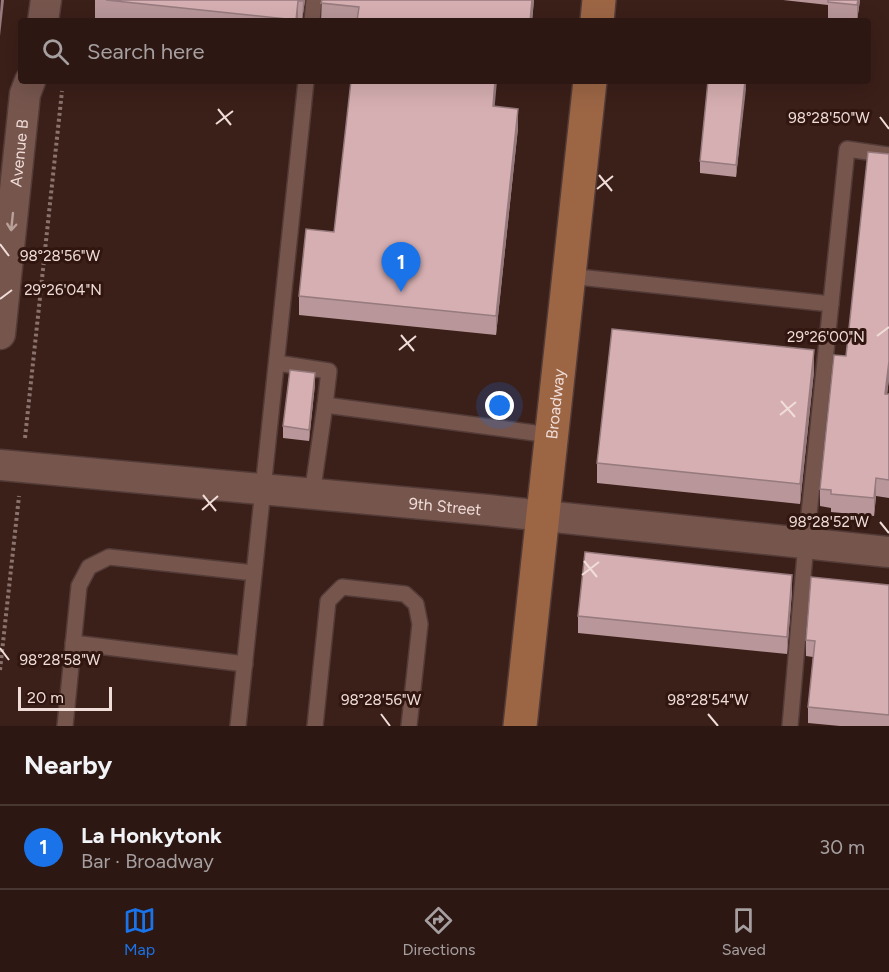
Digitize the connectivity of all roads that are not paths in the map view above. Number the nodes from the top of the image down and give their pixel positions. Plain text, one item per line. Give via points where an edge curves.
1 (46, 0) edge
2 (314, 0) edge
3 (599, 0) edge
4 (43, 18) edge
5 (312, 18) edge
6 (597, 18) edge
7 (29, 84) edge
8 (306, 84) edge
9 (590, 84) edge
10 (889, 155) edge
11 (569, 276) junction
12 (831, 304) junction
13 (0, 334) edge
14 (277, 363) junction
15 (325, 405) junction
16 (550, 435) junction
17 (11, 466) edge
18 (262, 489) junction
19 (312, 495) junction
20 (542, 517) junction
21 (806, 543) junction
22 (889, 552) edge
23 (254, 573) junction
24 (73, 643) junction
25 (245, 664) junction
26 (65, 726) edge
27 (238, 726) edge
28 (315, 726) edge
29 (409, 726) edge
30 (520, 726) edge
31 (790, 726) edge

1 - 4 street
2 - 5 lane
3 - 6 main road
7 -> 13 street, Avenue B
8 - 14 lane
9 - 11 main road, Broadway
10 - 12 lane via 847,149
11 - 12 lane
11 - 16 main road, Broadway
12 - 21 lane
14 - 15 lane via 329,371
14 - 18 lane
15 - 16 lane
15 - 19 lane
16 - 20 main road, Broadway
17 - 18 street, 9th Street
18 - 19 street, 9th Street
18 - 23 lane
19 - 20 street, 9th Street
20 - 21 street, 9th Street
20 - 30 main road, Broadway
21 - 22 street, 9th Street
21 - 31 lane
23 - 24 lane via 110,557 89,567 79,586
23 - 25 lane
24 - 25 lane
24 - 26 lane
25 - 27 lane
28 - 29 lane via 328,601 342,587 405,594 416,604 420,624

